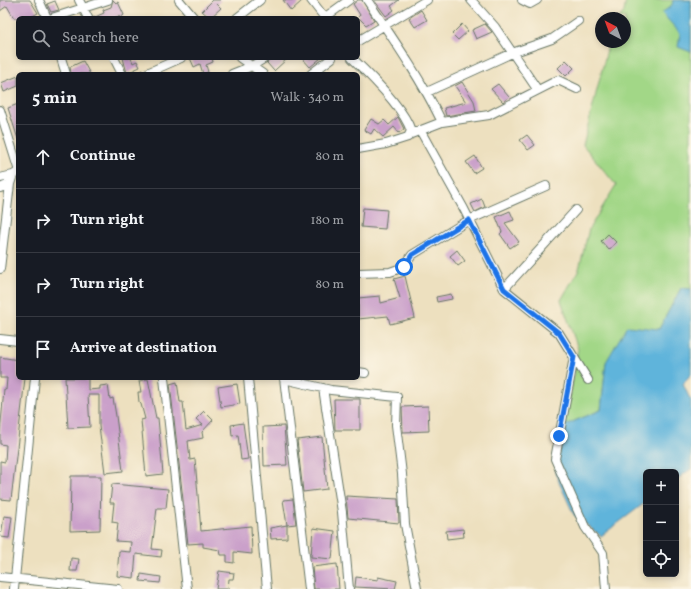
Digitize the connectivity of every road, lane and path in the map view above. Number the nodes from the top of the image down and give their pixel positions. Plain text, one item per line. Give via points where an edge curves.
1 (39, 0) edge
2 (79, 0) edge
3 (108, 0) edge
4 (179, 0) edge
5 (260, 0) edge
6 (311, 0) edge
7 (349, 0) edge
8 (368, 0) edge
9 (427, 0) edge
10 (471, 0) edge
11 (522, 0) edge
12 (537, 0) edge
13 (249, 3) edge
14 (82, 8) junction
15 (46, 16) edge
16 (58, 16) edge
17 (87, 16) edge
18 (192, 16) edge
19 (239, 16) edge
20 (323, 16) edge
21 (328, 16) edge
22 (578, 21) dead end
23 (385, 26) junction
24 (360, 40) edge
25 (512, 53) junction
26 (62, 60) edge
27 (115, 60) edge
28 (176, 60) edge
29 (243, 60) edge
30 (262, 60) edge
31 (329, 60) edge
32 (354, 60) edge
33 (252, 66) junction
34 (65, 72) edge
35 (121, 72) edge
36 (150, 72) edge
37 (237, 72) edge
38 (260, 72) edge
39 (314, 72) edge
40 (537, 89) junction
41 (577, 89) dead end
42 (428, 92) junction
43 (0, 110) edge
44 (442, 122) junction
45 (420, 130) junction
46 (411, 134) junction
47 (360, 149) edge
48 (16, 172) edge
49 (0, 178) edge
50 (10, 184) junction
51 (546, 186) dead end
52 (0, 188) edge
53 (576, 210) dead end
54 (469, 220) junction
55 (0, 269) edge
56 (360, 273) edge
57 (504, 289) junction
58 (0, 339) edge
59 (16, 341) edge
60 (574, 357) junction
61 (35, 380) edge
62 (164, 380) edge
63 (248, 380) edge
64 (284, 380) edge
65 (292, 380) edge
66 (588, 380) dead end
67 (323, 388) junction
68 (0, 577) edge
69 (15, 579) junction
70 (61, 586) edge
71 (14, 589) edge
72 (118, 589) edge
73 (187, 589) edge
74 (267, 589) edge
75 (309, 589) edge
76 (348, 589) edge
77 (417, 589) edge
78 (606, 589) edge

1 - 15 street
2 - 14 street
3 - 14 street
4 - 18 street
5 - 13 street
6 - 20 street
7 - 21 street
8 - 23 street
9 - 23 street
10 - 25 street via 495,27
11 - 12 street via 530,4
13 - 19 street
14 - 16 street
14 - 17 street
22 - 25 street via 552,40
23 - 24 street
23 - 42 street
25 - 40 street
25 - 42 street
26 - 34 street
27 - 35 street
28 - 36 street
29 - 33 street
30 - 33 street
31 - 39 street
32 - 46 street via 369,73 404,118
33 - 37 street
33 - 38 street
40 - 41 street via 558,80
40 - 44 street via 489,115
42 - 44 street
43 - 48 street
44 - 45 street
45 - 46 street
45 - 54 street
46 - 47 street via 386,144
48 - 49 street
48 - 50 street
50 - 52 street
50 - 55 street
51 - 54 street
53 - 57 street
54 - 56 street via 412,255 404,267 390,272
54 - 57 street
57 - 60 street via 559,333
58 - 59 street
60 - 66 street
60 - 78 street via 555,459 585,528 603,553
61 - 69 street
62 - 73 street
63 - 74 street
64 - 75 street
65 - 67 street
67 - 76 street via 342,512
67 - 77 street via 397,398 396,425 405,524
68 - 69 street
69 - 70 street
69 - 71 street
70 - 72 street

